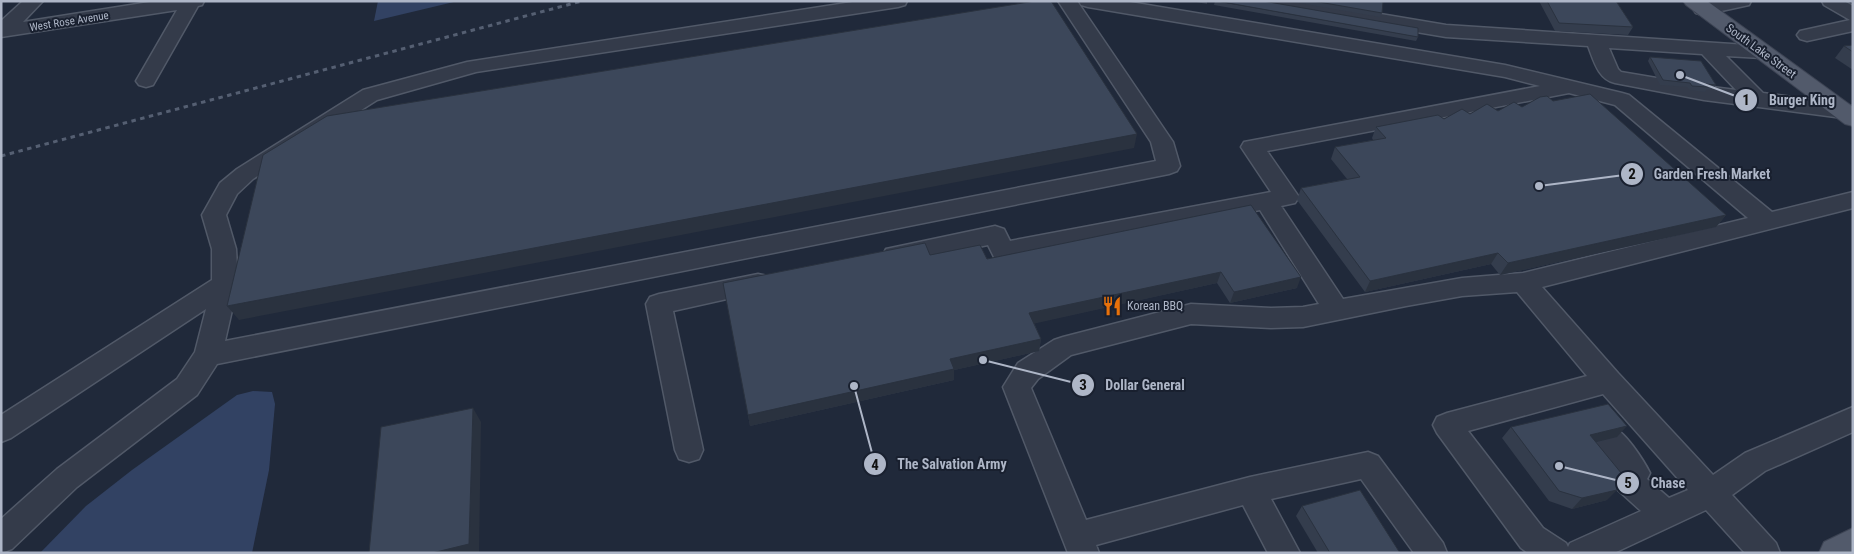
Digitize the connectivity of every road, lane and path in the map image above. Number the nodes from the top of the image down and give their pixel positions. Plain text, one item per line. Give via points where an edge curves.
1 (34, 1) edge
2 (898, 1) edge
3 (1068, 1) edge
4 (1088, 1) edge
5 (1268, 1) edge
6 (1388, 1) edge
7 (1742, 1) edge
8 (1831, 1) edge
9 (193, 2) edge
10 (1698, 5) edge
11 (1853, 16) edge
12 (1405, 24) junction
13 (1853, 25) edge
14 (2, 30) edge
15 (1807, 35) dead end
16 (1602, 41) junction
17 (1707, 48) junction
18 (1762, 52) junction
19 (146, 81) dead end
20 (1568, 87) junction
21 (1757, 100) junction
22 (1848, 115) edge
23 (1853, 200) edge
24 (1266, 201) junction
25 (1769, 222) junction
26 (870, 260) edge
27 (784, 278) edge
28 (1523, 282) junction
29 (225, 284) junction
30 (1337, 310) junction
31 (208, 355) junction
32 (1608, 381) junction
33 (1853, 419) edge
34 (1, 430) edge
35 (1599, 442) edge
36 (689, 450) dead end
37 (1250, 490) junction
38 (1712, 493) junction
39 (1666, 515) junction
40 (1, 539) edge
41 (1080, 544) edge
42 (1853, 544) edge
43 (1284, 553) edge
44 (1432, 553) edge
45 (1555, 553) edge
46 (1581, 553) edge
47 (1766, 553) edge
48 (1836, 553) edge

1 - 14 street
2 - 29 street via 474,66 370,95 245,174 228,189 214,215 224,249
3 - 31 street via 1162,142 1169,166
4 - 20 street via 1505,71
5 - 12 street
6 - 12 street
7 - 10 street
8 - 11 street
9 - 14 street, West Rose Avenue
9 - 19 street
10 - 18 main road, South Lake Street
12 - 16 street via 1446,31
13 - 15 street
16 - 17 street
16 - 21 street via 1627,79
17 - 18 street
17 - 21 street
18 - 22 main road, South Lake Street
20 - 24 street via 1252,147 1287,197
20 - 25 street via 1622,100
21 - 22 street
23 - 25 street
24 - 26 street via 1003,251 995,234
24 - 30 street
25 - 28 street
27 - 36 street via 659,304
28 - 30 street via 1462,286
28 - 32 street
29 - 31 street
29 - 34 street
30 - 41 street via 1303,317 1271,318 1191,314 1063,347 1028,371 1017,387
31 - 40 street via 186,387 68,478
32 - 38 street
32 - 45 street via 1570,409 1447,425 1532,538
33 - 38 street via 1755,462
35 - 39 street
37 - 41 street
37 - 43 street
37 - 44 street via 1368,465
38 - 39 street
38 - 47 street
39 - 46 street
42 - 48 main road

